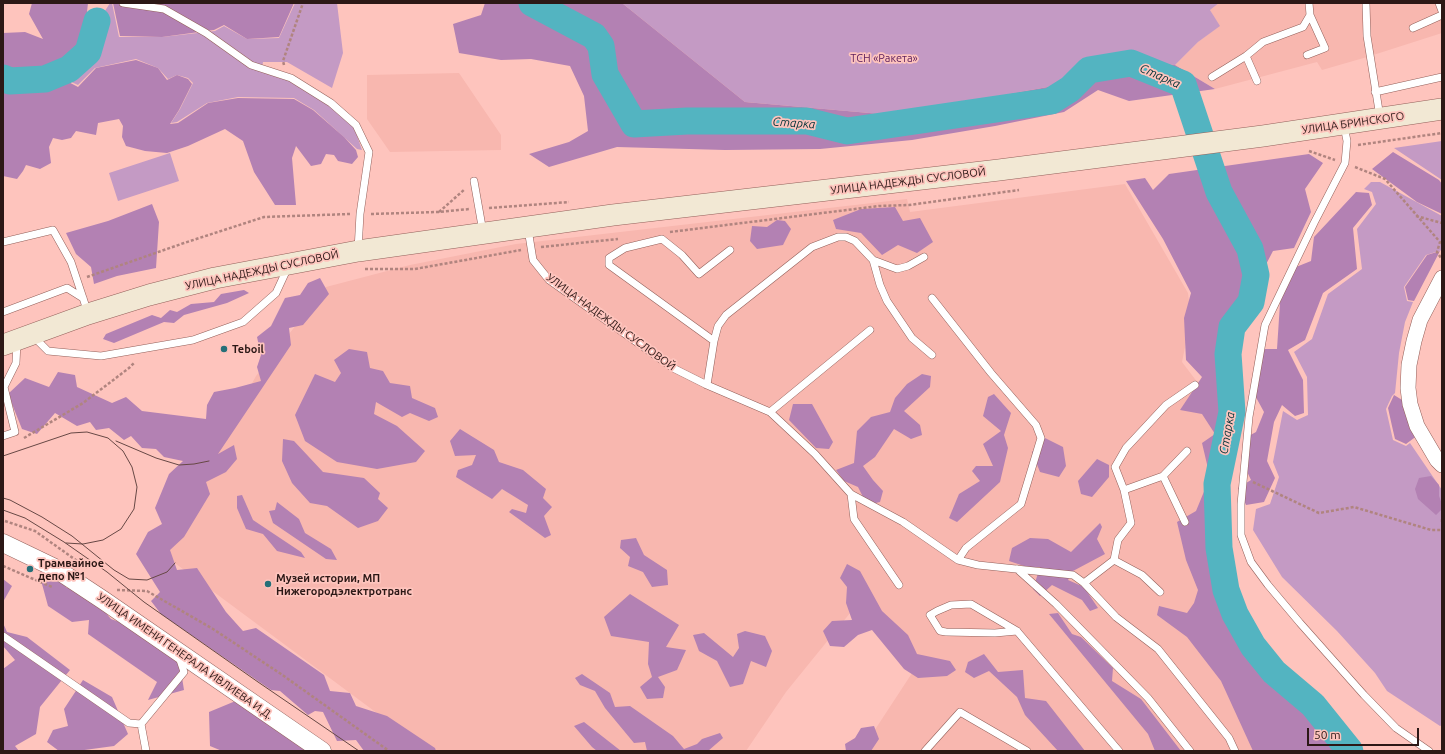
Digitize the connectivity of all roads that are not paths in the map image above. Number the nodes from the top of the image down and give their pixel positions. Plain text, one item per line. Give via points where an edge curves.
1 (123, 3) edge
2 (1309, 3) edge
3 (1366, 3) edge
4 (1439, 3) edge
5 (1442, 11) edge
6 (1310, 15) junction
7 (1442, 15) edge
8 (1413, 28) dead end
9 (1307, 55) dead end
10 (1246, 56) junction
11 (1212, 76) dead end
12 (1442, 77) edge
13 (1256, 81) dead end
14 (1375, 92) junction
15 (1442, 109) edge
16 (1381, 119) junction
17 (1344, 124) junction
18 (1264, 136) joint
19 (474, 181) road end
20 (528, 226) junction
21 (484, 232) junction
22 (3, 242) edge
23 (730, 250) dead end
24 (358, 251) junction
25 (924, 257) dead end
26 (873, 260) junction
27 (290, 263) junction
28 (1442, 278) edge
29 (932, 298) dead end
30 (86, 306) junction
31 (3, 312) edge
32 (870, 330) dead end
33 (17, 339) edge
34 (714, 341) junction
35 (932, 355) dead end
36 (707, 384) junction
37 (1195, 385) dead end
38 (4, 390) edge
39 (770, 412) junction
40 (3, 436) edge
41 (1187, 451) dead end
42 (1440, 462) edge
43 (1163, 476) junction
44 (1124, 490) junction
45 (851, 494) junction
46 (1185, 522) dead end
47 (3, 543) edge
48 (958, 560) junction
49 (1114, 560) junction
50 (1016, 569) junction
51 (1084, 583) junction
52 (899, 586) dead end
53 (1160, 592) dead end
54 (1017, 631) junction
55 (3, 636) edge
56 (178, 651) junction
57 (141, 724) junction
58 (146, 751) edge
59 (322, 751) edge
60 (925, 751) edge
61 (1027, 751) edge
62 (1119, 751) edge
63 (1190, 751) edge
64 (1236, 751) edge
65 (1429, 751) edge

1 - 24 lane via 164,9 206,33 251,65 291,78 330,103 356,125 369,152 360,214
2 - 6 lane
3 - 14 lane via 1367,36
4 - 5 lane
6 - 9 lane via 1325,48
6 - 10 lane via 1303,27 1263,42
7 - 8 lane
10 - 11 lane
10 - 13 lane
12 - 14 lane
14 - 16 lane
15 - 16 main road, УЛИЦА БРИНСКОГО
16 - 17 main road, УЛИЦА БРИНСКОГО
17 - 18 main road, УЛИЦА БРИНСКОГО
17 - 65 lane via 1345,163 1265,325 1249,417 1240,535 1251,562 1300,623 1396,728
18 - 20 main road, УЛИЦА НАДЕЖДЫ СУСЛОВОЙ
19 - 21 lane
20 - 21 main road, УЛИЦА НАДЕЖДЫ СУСЛОВОЙ
20 - 36 lane, УЛИЦА НАДЕЖДЫ СУСЛОВОЙ via 533,260 549,280 673,368
21 - 24 main road, УЛИЦА НАДЕЖДЫ СУСЛОВОЙ
22 - 30 lane via 53,230 71,262
23 - 34 lane via 699,274 682,255 662,239 625,248 609,258 609,265
24 - 27 main road, УЛИЦА НАДЕЖДЫ СУСЛОВОЙ
25 - 26 lane via 898,269
26 - 34 lane via 855,241 846,237 838,237 812,247 726,315 718,326
26 - 35 lane via 887,301 912,338
27 - 30 main road, УЛИЦА НАДЕЖДЫ СУСЛОВОЙ via 149,295
27 - 33 lane via 276,293 243,322 193,340 101,356 48,351
28 - 42 street via 1418,327 1408,388 1417,426
29 - 48 lane via 1036,425 1041,438 1021,504 966,548
30 - 31 lane via 67,288
30 - 33 main road, УЛИЦА НАДЕЖДЫ СУСЛОВОЙ
32 - 39 lane
33 - 38 lane via 16,363
34 - 36 lane
36 - 39 lane, УЛИЦА НАДЕЖДЫ СУСЛОВОЙ
37 - 44 lane via 1166,405 1126,448 1115,467
38 - 40 lane via 15,432
39 - 45 lane, УЛИЦА НАДЕЖДЫ СУСЛОВОЙ via 815,454
41 - 43 lane
43 - 44 lane
43 - 46 lane
44 - 49 lane via 1131,523 1118,540
45 - 48 lane, УЛИЦА НАДЕЖДЫ СУСЛОВОЙ via 903,522
45 - 52 lane via 854,519
47 - 56 street, УЛИЦА ИМЕНИ ГЕНЕРАЛА ИВЛИЕВА И.Д. via 53,567
48 - 50 lane, УЛИЦА НАДЕЖДЫ СУСЛОВОЙ
49 - 51 lane
49 - 53 lane via 1142,575
50 - 51 lane, УЛИЦА НАДЕЖДЫ СУСЛОВОЙ via 1072,575
50 - 63 lane via 1056,604 1148,698
51 - 64 lane, УЛИЦА НАДЕЖДЫ СУСЛОВОЙ via 1116,617 1158,649
54 - 54 lane via 972,604 951,605 930,615 940,631
54 - 62 lane
55 - 57 lane via 129,723
56 - 57 lane via 184,672
56 - 59 street, УЛИЦА ИМЕНИ ГЕНЕРАЛА ИВЛИЕВА И.Д.
57 - 58 lane
60 - 61 lane via 960,712

